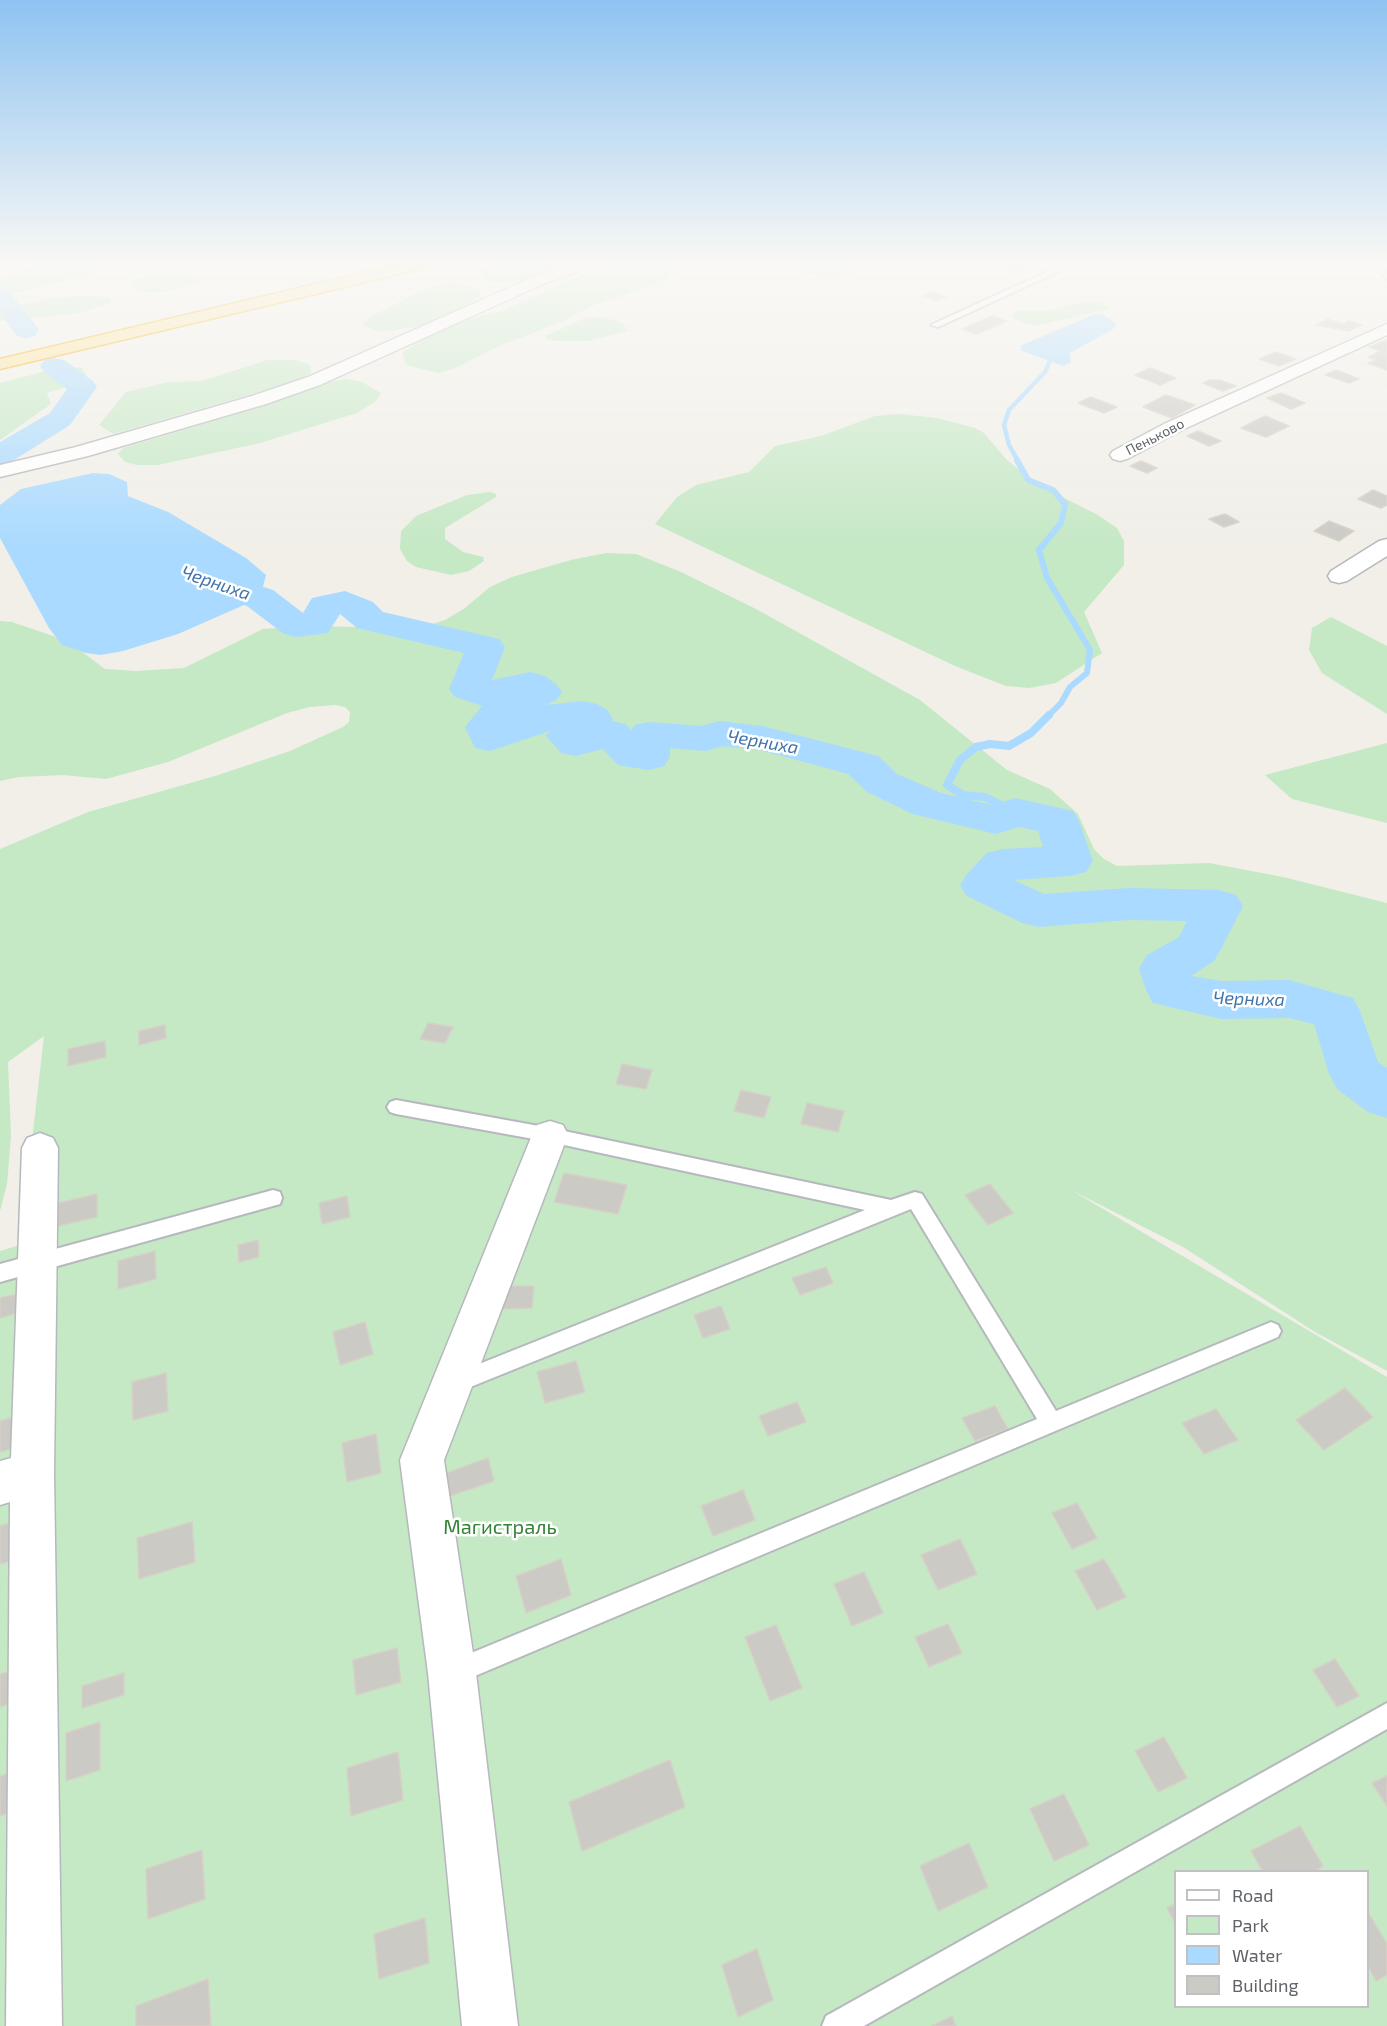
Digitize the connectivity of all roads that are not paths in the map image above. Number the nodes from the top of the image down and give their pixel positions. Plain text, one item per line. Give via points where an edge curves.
1 (27, 358) edge
2 (366, 358) edge
3 (1325, 358) edge
4 (0, 364) edge
5 (1120, 455) dead end
6 (0, 471) edge
7 (1387, 546) edge
8 (1339, 576) dead end
9 (396, 1107) dead end
10 (550, 1135) junction
11 (40, 1148) dead end
12 (273, 1198) dead end
13 (891, 1209) junction
14 (39, 1262) junction
15 (0, 1273) edge
16 (1271, 1331) dead end
17 (450, 1386) junction
18 (1051, 1423) junction
19 (16, 1478) edge
20 (452, 1673) junction
21 (1387, 1715) edge
22 (34, 2026) edge
23 (490, 2026) edge
24 (836, 2026) edge

1 - 4 highway
2 - 6 street via 259,400 81,452
3 - 5 street, Пеньково
7 - 8 street
9 - 10 lane
10 - 13 lane
10 - 17 street
11 - 14 street
12 - 14 lane
13 - 17 lane
13 - 18 lane via 915,1200
14 - 15 lane
14 - 19 street
16 - 18 lane
17 - 20 street via 422,1460
18 - 20 lane
19 - 22 street
20 - 23 street
21 - 24 lane

